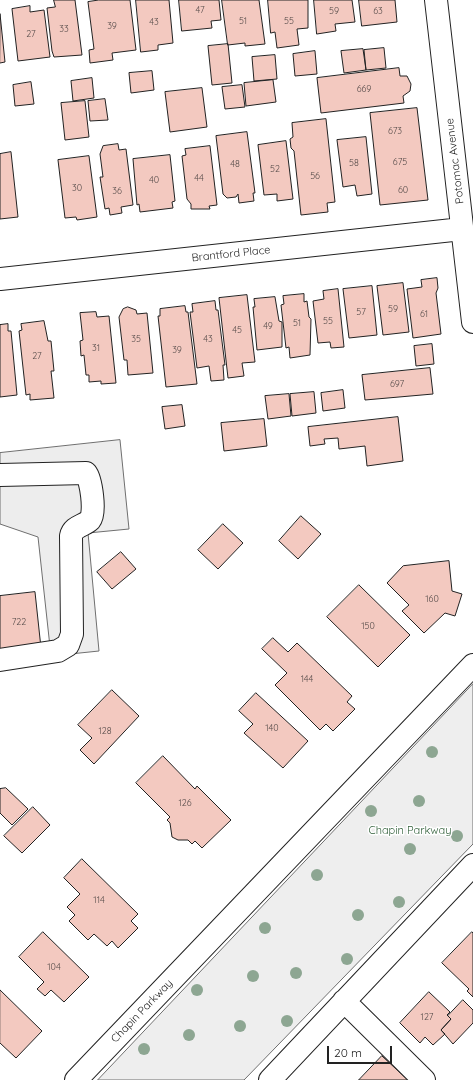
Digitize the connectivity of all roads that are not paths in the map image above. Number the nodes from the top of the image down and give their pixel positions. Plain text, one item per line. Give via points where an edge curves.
1 (436, 0) edge
2 (462, 229) junction
3 (0, 278) edge
4 (473, 322) edge
5 (0, 475) edge
6 (0, 660) edge
7 (473, 665) edge
8 (473, 865) edge
9 (344, 1001) junction
10 (76, 1080) edge
11 (270, 1080) edge
12 (424, 1080) edge

1 - 2 street, Potomac Avenue
2 - 3 street, Brantford Place
2 - 4 street, Potomac Avenue
5 - 6 street via 86,473 90,479 92,514 90,520 74,529 71,536 72,634 68,645 58,651
7 - 10 street, Chapin Parkway
8 - 9 street
9 - 11 street
9 - 12 street

